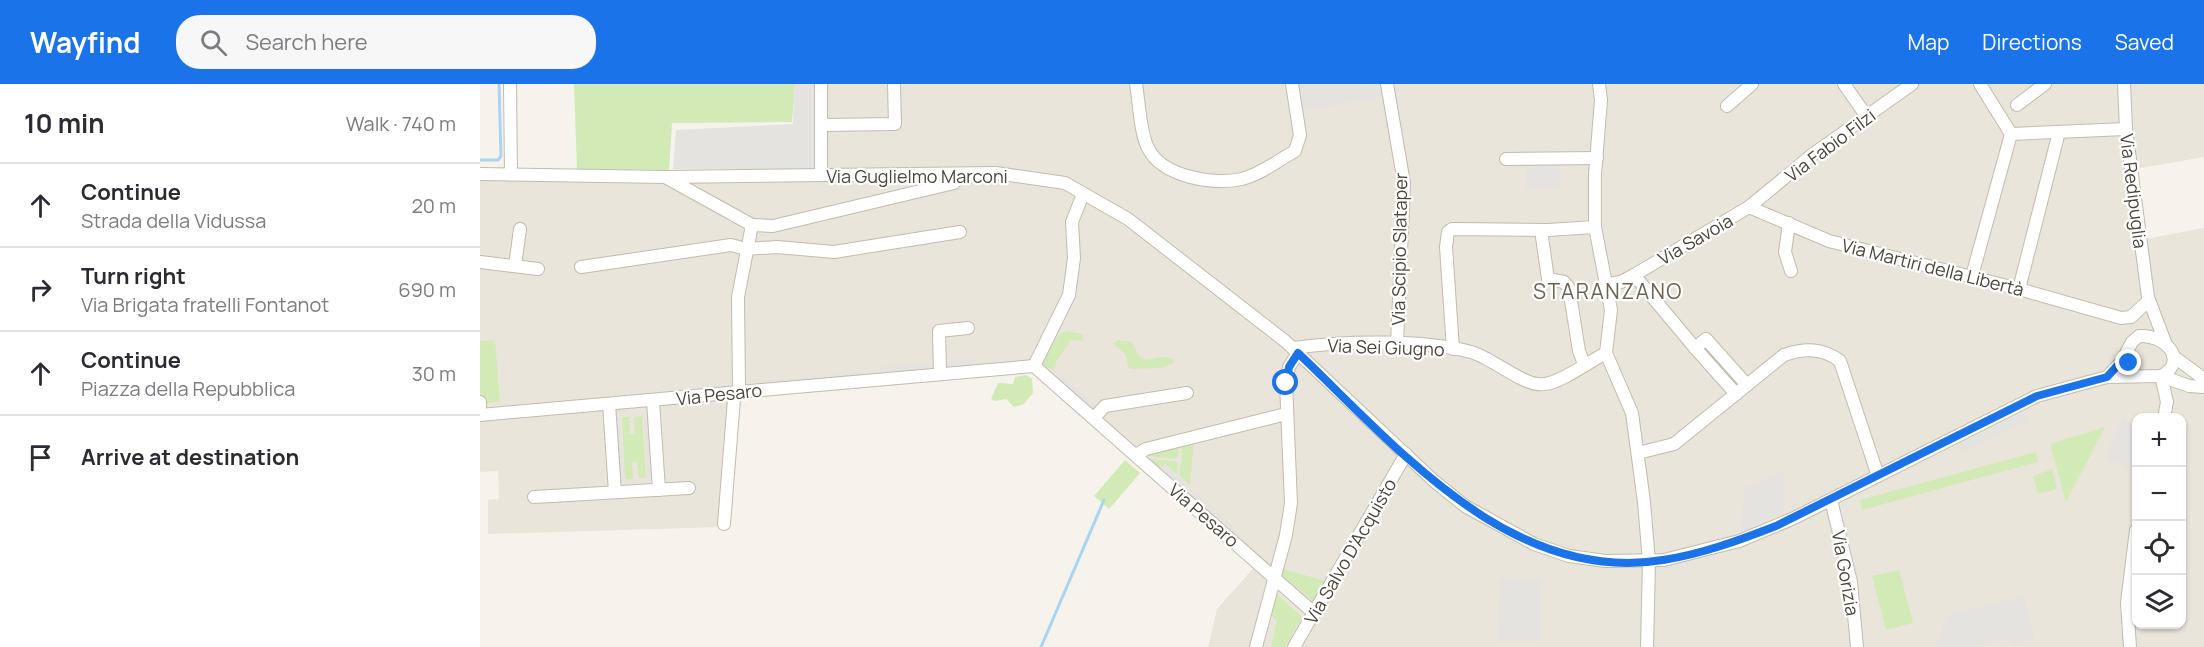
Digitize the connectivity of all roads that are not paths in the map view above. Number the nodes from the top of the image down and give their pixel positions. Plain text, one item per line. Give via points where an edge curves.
1 (510, 84) edge
2 (821, 84) edge
3 (894, 84) edge
4 (1136, 84) edge
5 (1292, 84) edge
6 (1388, 84) edge
7 (1599, 84) edge
8 (1752, 84) edge
9 (1844, 84) edge
10 (1912, 84) edge
11 (1980, 84) edge
12 (2045, 84) edge
13 (2124, 84) edge
14 (2017, 105) dead end
15 (1727, 106) dead end
16 (1867, 117) junction
17 (821, 125) junction
18 (2126, 129) junction
19 (2059, 132) junction
20 (2011, 134) junction
21 (1597, 158) junction
22 (1506, 159) dead end
23 (480, 174) edge
24 (511, 174) junction
25 (959, 174) junction
26 (821, 175) junction
27 (666, 177) junction
28 (1083, 194) junction
29 (1749, 207) junction
30 (1789, 224) junction
31 (752, 225) junction
32 (1595, 227) junction
33 (520, 229) dead end
34 (1541, 230) junction
35 (960, 232) dead end
36 (746, 249) junction
37 (480, 262) edge
38 (515, 266) junction
39 (581, 267) dead end
40 (538, 269) dead end
41 (1791, 271) dead end
42 (1634, 275) junction
43 (1972, 276) junction
44 (1608, 284) junction
45 (2019, 289) junction
46 (2147, 300) junction
47 (2121, 318) junction
48 (968, 328) dead end
49 (2140, 336) junction
50 (2165, 342) junction
51 (1397, 344) junction
52 (1695, 348) junction
53 (1453, 349) junction
54 (1295, 351) junction
55 (1606, 353) junction
56 (2127, 355) junction
57 (2173, 356) junction
58 (1584, 364) junction
59 (1034, 366) junction
60 (940, 373) junction
61 (2150, 376) junction
62 (2107, 377) junction
63 (2204, 379) edge
64 (1747, 385) junction
65 (2189, 386) junction
66 (2204, 387) edge
67 (737, 392) junction
68 (1187, 393) dead end
69 (1736, 394) junction
70 (653, 401) junction
71 (609, 404) junction
72 (480, 409) edge
73 (2165, 410) edge
74 (1286, 414) junction
75 (1094, 418) junction
76 (1638, 453) junction
77 (1406, 454) junction
78 (1136, 455) junction
79 (1878, 476) junction
80 (689, 488) dead end
81 (659, 490) junction
82 (615, 492) junction
83 (534, 497) dead end
84 (1831, 500) junction
85 (724, 524) dead end
86 (1649, 562) junction
87 (2132, 562) edge
88 (1275, 578) junction
89 (1314, 613) junction
90 (1256, 647) edge
91 (1294, 647) edge
92 (1647, 647) edge
93 (1857, 647) edge
94 (2130, 647) edge

1 - 24 street
2 - 17 street
3 - 17 street via 895,124
4 - 5 street via 1147,147 1159,162 1175,174 1242,179 1295,150 1300,135
6 - 51 street, Via Scipio Slataper via 1404,183
7 - 21 street
8 - 15 street
9 - 16 street
10 - 16 street, Via Fabio Filzi
11 - 20 street
12 - 14 street
13 - 18 street, Via Redipuglia
16 - 29 street, Via Fabio Filzi via 1812,155
17 - 26 street
18 - 19 street
18 - 46 street, Via Redipuglia
19 - 20 street
19 - 45 street
20 - 43 street
21 - 22 street
21 - 32 street
23 - 24 street, Via Guglielmo Marconi
24 - 27 street, Via Guglielmo Marconi
25 - 26 street, Via Guglielmo Marconi
25 - 28 street, Via Guglielmo Marconi via 996,173 1065,183
25 - 31 street via 954,183 773,226
26 - 27 street, Via Guglielmo Marconi
27 - 31 street
28 - 54 street, Via Guglielmo Marconi via 1128,219
28 - 59 street via 1072,222 1070,295
29 - 30 street, Via Martiri della Libertà
29 - 42 street, Via Savoia
30 - 41 street via 1785,252
30 - 43 street, Via Martiri della Libertà via 1829,241
31 - 36 street
32 - 34 street
32 - 44 street
33 - 38 street
34 - 53 street via 1452,228 1449,232 1446,247
34 - 58 street via 1548,279 1564,282 1569,288
35 - 36 street via 834,252 777,247
36 - 39 street via 731,245
36 - 67 street via 738,297
37 - 38 street
38 - 40 street
42 - 44 street, Via Savoia
42 - 52 street
43 - 45 street, Via Martiri della Libertà
44 - 55 street via 1611,310
45 - 47 street, Via Martiri della Libertà
46 - 47 street via 2132,317
46 - 49 street, Via Redipuglia via 2147,325
46 - 50 street, Via Redipuglia
47 - 49 street, Via Martiri della Libertà
48 - 60 street via 939,331
49 - 50 street
49 - 56 street via 2132,342
50 - 57 street
51 - 53 street, Via Sei Giugno
51 - 54 street, Via Sei Giugno via 1318,345
52 - 64 street via 1706,339
52 - 69 street
53 - 58 street, Via Sei Giugno via 1490,358 1534,384 1546,384
54 - 74 street via 1288,370
54 - 77 street, Via Guglielmo Marconi
55 - 58 street, Via Sei Giugno
55 - 76 street via 1632,413
56 - 61 street via 2132,370
56 - 62 street
57 - 61 street via 2170,368
57 - 63 street
59 - 60 street, Via Pesaro
59 - 75 street, Via Pesaro
60 - 67 street, Via Pesaro
61 - 62 street, Via Guglielmo Marconi
61 - 65 street
61 - 73 street
62 - 79 street, Via Guglielmo Marconi via 2037,396
64 - 69 street
64 - 79 street via 1784,355 1826,351 1840,361
65 - 66 street
65 - 73 street via 2175,390
67 - 70 street, Via Pesaro
67 - 85 street
68 - 75 street via 1105,406
69 - 76 street via 1674,444
70 - 71 street, Via Pesaro
70 - 81 street
71 - 72 street, Via Pesaro via 499,413
71 - 82 street
74 - 78 street via 1146,448
74 - 88 street via 1291,503
75 - 78 street, Via Pesaro
76 - 86 street
77 - 86 street, Via Guglielmo Marconi via 1465,506 1534,544 1569,556
77 - 89 street, Via Salvo D'Acquisto
78 - 88 street, Via Pesaro
79 - 84 street, Via Guglielmo Marconi
80 - 81 street
81 - 82 street
82 - 83 street
84 - 86 street, Via Guglielmo Marconi via 1739,541
84 - 93 street, Via Gorizia via 1851,582
86 - 92 street
87 - 94 street via 2127,603
88 - 89 street, Via Pesaro
88 - 90 street
89 - 91 street, Via Salvo D'Acquisto

